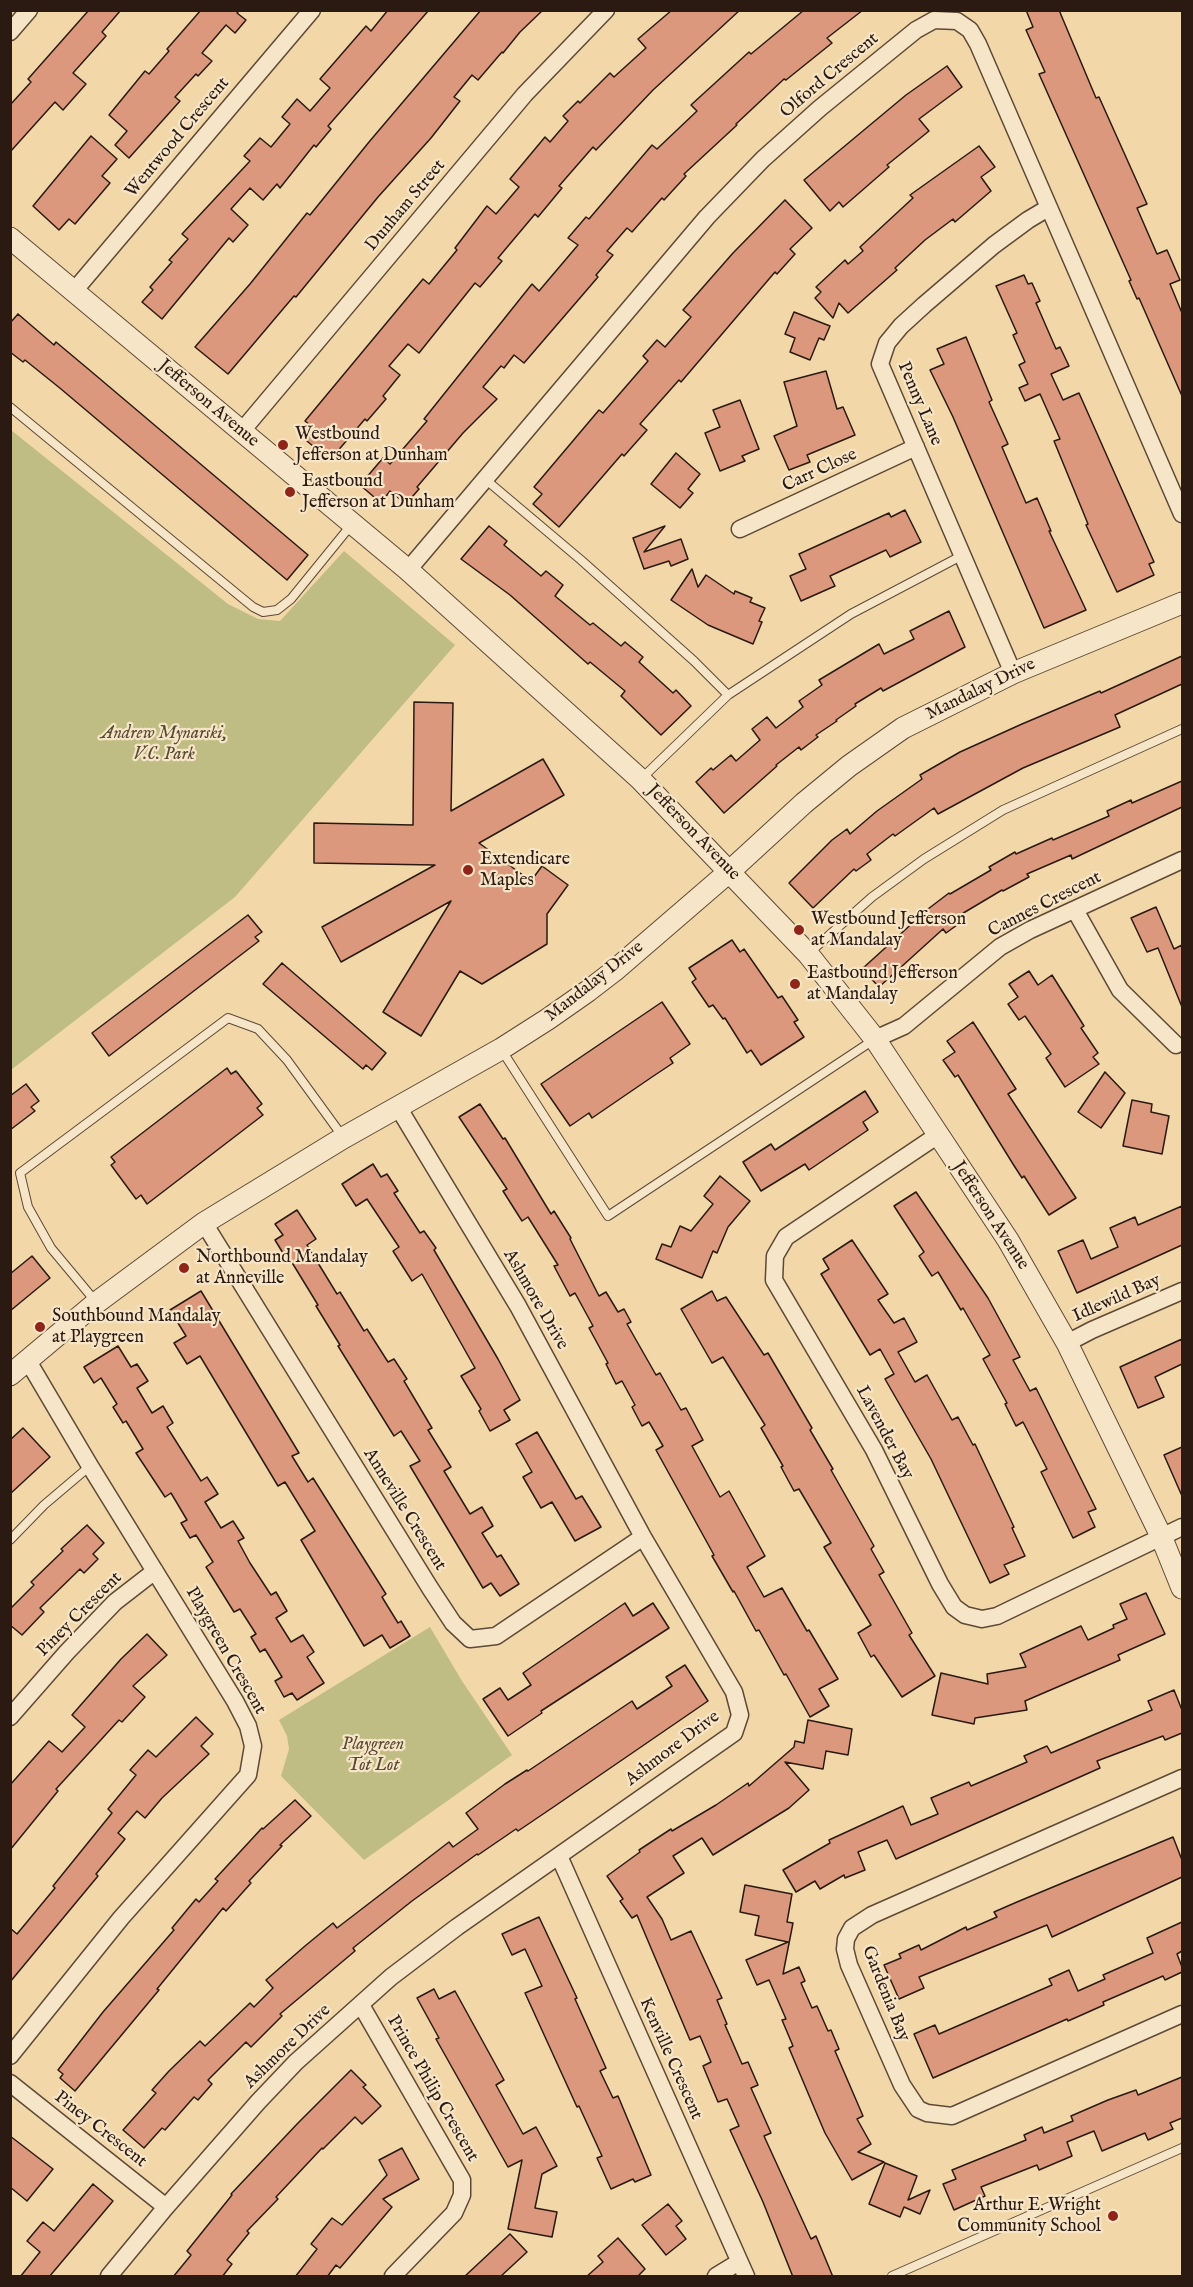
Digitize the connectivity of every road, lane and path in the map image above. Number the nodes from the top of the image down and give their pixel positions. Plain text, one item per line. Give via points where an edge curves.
1 (29, 10) edge
2 (312, 10) edge
3 (606, 10) edge
4 (10, 32) edge
5 (1048, 208) junction
6 (10, 237) edge
7 (74, 291) junction
8 (10, 406) edge
9 (241, 432) junction
10 (916, 447) junction
11 (485, 479) junction
12 (1182, 514) edge
13 (352, 524) junction
14 (740, 529) dead end
15 (963, 555) junction
16 (408, 570) junction
17 (1182, 603) edge
18 (1013, 673) junction
19 (728, 695) junction
20 (1182, 729) edge
21 (640, 779) junction
22 (1182, 860) edge
23 (730, 872) junction
24 (1075, 910) junction
25 (808, 954) junction
26 (875, 1040) junction
27 (1176, 1045) dead end
28 (501, 1049) junction
29 (398, 1107) junction
30 (938, 1135) junction
31 (343, 1138) junction
32 (204, 1223) junction
33 (1182, 1291) edge
34 (96, 1303) junction
35 (1067, 1343) junction
36 (28, 1360) junction
37 (10, 1375) edge
38 (90, 1466) junction
39 (1182, 1527) edge
40 (1161, 1536) junction
41 (643, 1537) junction
42 (10, 1540) edge
43 (155, 1571) junction
44 (1182, 1588) edge
45 (10, 1717) edge
46 (1182, 1778) edge
47 (559, 1856) junction
48 (361, 2005) junction
49 (1182, 2014) edge
50 (10, 2056) edge
51 (10, 2083) edge
52 (1182, 2148) edge
53 (166, 2207) junction
54 (742, 2269) edge
55 (109, 2277) edge
56 (393, 2277) edge
57 (716, 2277) edge
58 (892, 2277) edge

1 - 4 street
2 - 7 street, Wentwood Crescent
3 - 9 street, Dunham Street via 525,94
5 - 10 street, Penny Lane via 994,245 901,326 887,343 880,364
5 - 11 street, Olford Crescent via 970,30 957,21 934,20 819,108 762,159 707,217
5 - 12 street, Olford Crescent
6 - 7 street, Jefferson Avenue
7 - 9 street, Jefferson Avenue
8 - 13 lane via 263,612 277,610 291,599
9 - 13 street, Jefferson Avenue
10 - 14 street, Carr Close
10 - 15 street, Penny Lane
11 - 16 street, Olford Crescent
11 - 19 lane via 581,560
13 - 16 street, Jefferson Avenue
15 - 18 street, Penny Lane
15 - 19 lane via 851,614
16 - 21 street, Jefferson Avenue
17 - 18 street, Mandalay Drive
18 - 23 street, Mandalay Drive via 903,728 804,803
19 - 21 lane
20 - 25 lane via 1003,810 872,897
21 - 23 street, Jefferson Avenue
22 - 24 street, Cannes Crescent
23 - 25 street, Jefferson Avenue
23 - 28 street, Mandalay Drive via 614,971
24 - 26 street, Cannes Crescent via 1000,947 904,1026
24 - 27 street via 1120,990
25 - 26 street, Jefferson Avenue
26 - 28 lane via 608,1216
26 - 30 street, Jefferson Avenue
28 - 29 street, Mandalay Drive
29 - 31 street, Mandalay Drive
29 - 41 street, Ashmore Drive via 518,1306
30 - 35 street, Jefferson Avenue via 1008,1240
30 - 40 street, Lavender Bay via 786,1237 775,1256 774,1280 874,1450 940,1584 954,1607 965,1615 989,1618
31 - 32 street, Mandalay Drive
31 - 34 lane via 287,1060 258,1029 228,1018 20,1173 28,1207 51,1248
32 - 34 street, Mandalay Drive
32 - 41 street, Anneville Crescent via 430,1588 453,1623 470,1639 496,1636
33 - 35 street, Idlewild Bay
34 - 36 street, Mandalay Drive
35 - 40 street, Jefferson Avenue
36 - 37 street, Mandalay Drive
36 - 38 street, Playgreen Crescent
38 - 42 lane via 44,1504
38 - 43 street, Playgreen Crescent
39 - 40 street
40 - 44 street, Jefferson Avenue
41 - 47 street, Ashmore Drive via 734,1692 740,1715 734,1733
43 - 45 street, Piney Crescent via 115,1602
43 - 50 street, Playgreen Crescent via 248,1726 253,1746 248,1776 121,1918
46 - 49 street, Gardenia Bay via 872,1915 852,1928 845,1949 902,2085 918,2109 927,2113 952,2116
47 - 48 street, Ashmore Drive via 457,1927
47 - 54 street, Kenville Crescent
48 - 53 street, Ashmore Drive via 265,2094
48 - 56 street, Prince Philip Crescent via 462,2180 462,2195 454,2213
51 - 53 street, Piney Crescent
52 - 58 lane
53 - 55 street, Ashmore Drive
54 - 57 street

